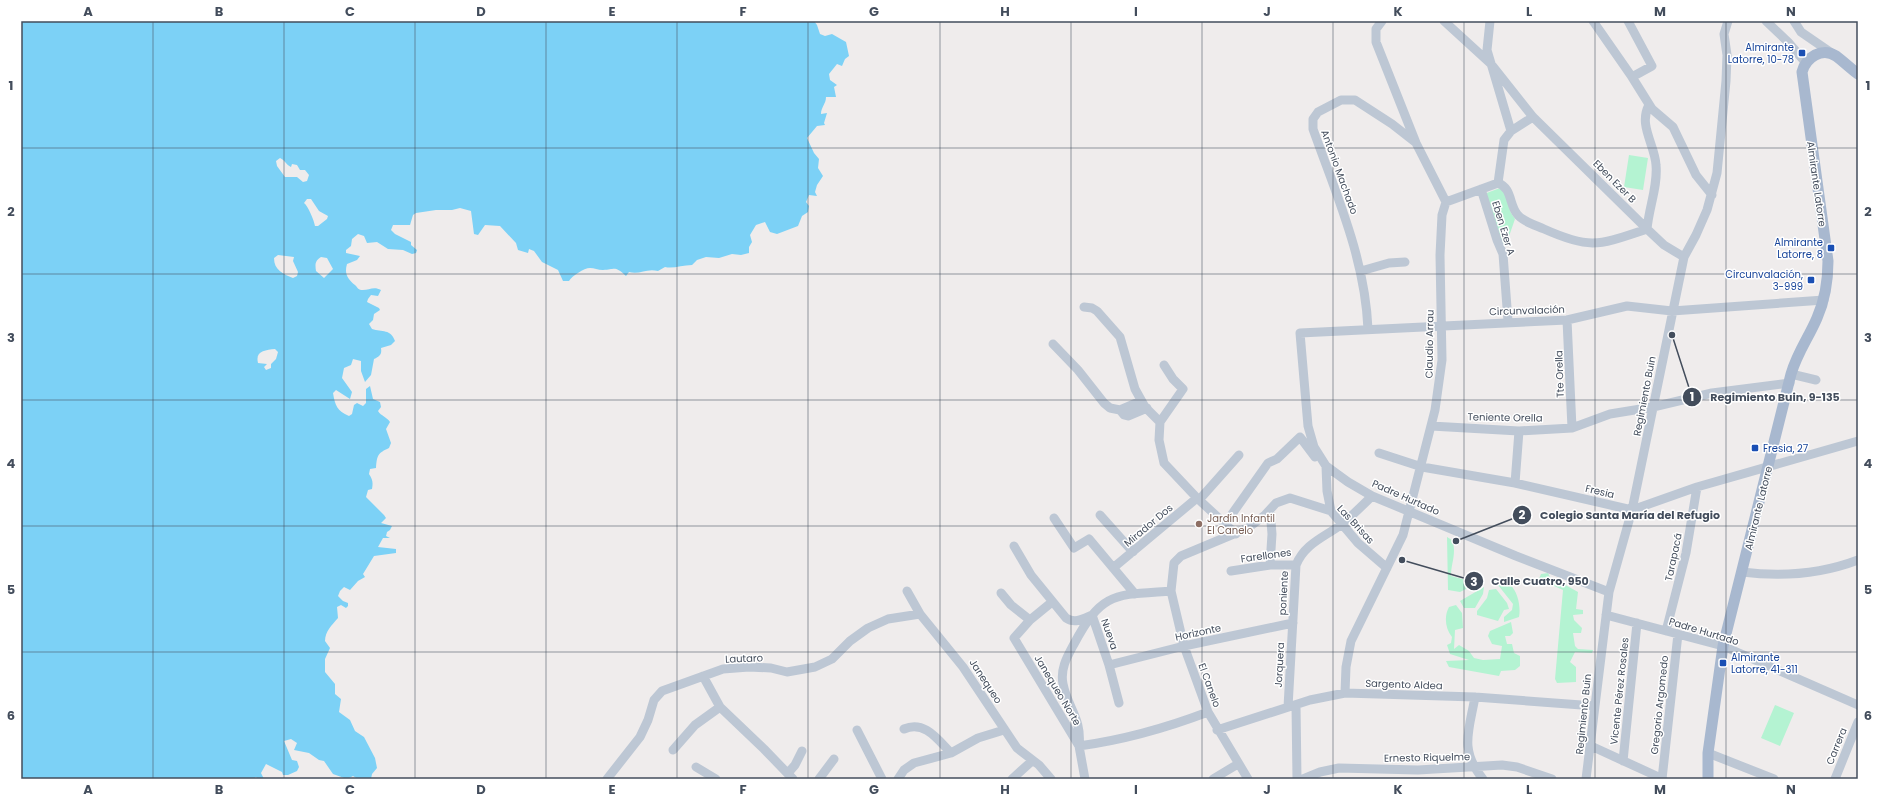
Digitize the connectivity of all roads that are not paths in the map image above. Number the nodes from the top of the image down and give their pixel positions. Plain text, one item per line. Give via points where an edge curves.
1 (1382, 21) edge
2 (1444, 21) edge
3 (1490, 21) edge
4 (1593, 21) edge
5 (1628, 21) edge
6 (1728, 21) edge
7 (1766, 21) edge
8 (1794, 21) edge
9 (1801, 32) junction
10 (1788, 42) junction
11 (1835, 56) junction
12 (1806, 63) junction
13 (1491, 64) junction
14 (1858, 74) edge
15 (1632, 77) junction
16 (1649, 105) junction
17 (1533, 117) junction
18 (1512, 131) junction
19 (1416, 143) junction
20 (1498, 183) junction
21 (1481, 189) junction
22 (1712, 195) junction
23 (1446, 202) junction
24 (1647, 229) junction
25 (1684, 257) junction
26 (1405, 262) dead end
27 (1361, 271) junction
28 (1824, 300) junction
29 (1084, 307) dead end
30 (1672, 311) junction
31 (1568, 320) junction
32 (1508, 322) junction
33 (1442, 325) junction
34 (1368, 328) junction
35 (1300, 333) joint
36 (1053, 344) dead end
37 (1164, 365) dead end
38 (1791, 378) junction
39 (1816, 380) dead end
40 (1144, 404) junction
41 (1653, 407) junction
42 (1160, 422) junction
43 (1431, 426) junction
44 (1572, 428) junction
45 (1519, 431) junction
46 (1858, 442) edge
47 (1379, 453) dead end
48 (1239, 456) dead end
49 (1324, 462) junction
50 (1422, 467) junction
51 (1768, 468) junction
52 (1515, 483) junction
53 (1697, 487) junction
54 (1372, 496) junction
55 (1198, 499) junction
56 (1270, 510) junction
57 (1632, 510) junction
58 (1331, 511) junction
59 (1410, 512) junction
60 (1100, 515) dead end
61 (1054, 518) dead end
62 (1225, 524) junction
63 (1342, 524) junction
64 (1236, 534) junction
65 (1014, 546) dead end
66 (1133, 552) junction
67 (1858, 560) edge
68 (1270, 565) junction
69 (1296, 565) junction
70 (1113, 568) junction
71 (1387, 568) junction
72 (1232, 571) dead end
73 (1742, 572) junction
74 (907, 591) dead end
75 (1171, 591) junction
76 (1609, 592) junction
77 (1001, 593) dead end
78 (1135, 594) junction
79 (1052, 602) junction
80 (920, 614) junction
81 (1092, 615) junction
82 (1606, 615) junction
83 (1030, 620) junction
84 (1293, 623) junction
85 (1637, 623) junction
86 (1666, 631) junction
87 (1678, 634) junction
88 (1184, 646) junction
89 (1723, 646) junction
90 (1109, 665) junction
91 (702, 676) junction
92 (1345, 693) junction
93 (1475, 697) junction
94 (1119, 703) dead end
95 (1858, 705) edge
96 (1292, 706) junction
97 (1595, 706) junction
98 (720, 707) junction
99 (1208, 712) junction
100 (1858, 722) edge
101 (904, 729) dead end
102 (857, 730) dead end
103 (1004, 730) junction
104 (1217, 730) junction
105 (1079, 746) junction
106 (1591, 746) junction
107 (673, 750) dead end
108 (802, 751) dead end
109 (951, 753) junction
110 (1708, 753) junction
111 (834, 759) dead end
112 (1032, 761) junction
113 (1623, 761) junction
114 (1238, 764) junction
115 (696, 767) dead end
116 (1473, 767) junction
117 (790, 776) edge
118 (606, 779) edge
119 (716, 779) edge
120 (819, 779) edge
121 (882, 779) edge
122 (898, 779) edge
123 (1012, 779) edge
124 (1052, 779) edge
125 (1085, 779) edge
126 (1213, 779) edge
127 (1248, 779) edge
128 (1297, 779) edge
129 (1303, 779) edge
130 (1483, 779) edge
131 (1552, 779) edge
132 (1586, 779) edge
133 (1663, 779) edge
134 (1708, 779) edge
135 (1774, 779) edge
136 (1835, 779) edge

1 - 19 street via 1376,29 1375,39
2 - 13 street, Eben Ezer B
3 - 13 street, Eben Ezer B via 1487,50
4 - 15 street
5 - 15 street via 1652,66
6 - 22 street, Regimiento Buin via 1724,34 1726,81 1719,162
7 - 10 street
8 - 9 street
9 - 10 street
9 - 11 street
10 - 12 street
11 - 12 main road via 1821,53 1811,57
11 - 14 main road
12 - 28 main road, Almirante Latorre via 1802,81 1828,261
13 - 17 street, Eben Ezer B
13 - 18 street, Eben Ezer B
15 - 16 street
16 - 22 street via 1673,127 1696,175
16 - 24 street via 1646,124 1657,172
17 - 18 street
17 - 24 street, Eben Ezer B
18 - 20 street via 1504,140
19 - 23 street
19 - 27 street, Antonio Machado via 1355,100 1342,100 1318,112 1313,119 1313,129
20 - 21 street
20 - 24 street via 1507,189 1520,217 1568,240 1588,244 1602,243
21 - 23 street
21 - 32 street, Eben Ezer A via 1503,254
22 - 25 street, Regimiento Buin
23 - 33 street, Claudio Arrau via 1442,215 1440,255
24 - 25 street, Eben Ezer B via 1664,245
25 - 30 street, Regimiento Buin
26 - 27 street via 1389,263
27 - 34 street, Antonio Machado
28 - 30 street, Circunvalación
28 - 38 main road, Almirante Latorre via 1801,347
29 - 40 street via 1097,311 1120,337 1132,383
30 - 31 street, Circunvalación via 1627,306
30 - 41 street, Regimiento Buin
31 - 32 street, Circunvalación
31 - 44 street, Tte Orella
32 - 33 street, Circunvalación
33 - 34 street, Circunvalación
33 - 43 street, Claudio Arrau via 1440,377
34 - 35 street, Circunvalación
35 - 49 street, Padre Hurtado via 1308,426 1314,447
36 - 40 street via 1110,408 1120,410 1128,416
37 - 42 street via 1183,389
38 - 39 street, Teniente Orella
38 - 41 street, Teniente Orella
38 - 51 main road, Almirante Latorre
40 - 42 street
41 - 44 street, Teniente Orella via 1610,414
41 - 57 street, Regimiento Buin
42 - 55 street via 1159,440 1164,463
43 - 45 street, Teniente Orella
43 - 50 street, Claudio Arrau
44 - 45 street, Teniente Orella
45 - 52 street
46 - 51 street
47 - 50 street, Fresia
48 - 55 street, Mirador Dos
49 - 54 street, Padre Hurtado via 1348,482
49 - 58 street
49 - 62 street via 1316,458 1300,437 1277,459 1268,463
50 - 52 street, Fresia
50 - 59 street, Claudio Arrau
51 - 53 street
51 - 73 main road, Almirante Latorre
52 - 57 street, Fresia
53 - 57 street
53 - 86 street, Tarapacá via 1686,553
54 - 59 street, Padre Hurtado
54 - 63 street, Farellones
55 - 62 street
55 - 66 street, Mirador Dos
56 - 58 street, Las Brisas via 1280,500 1290,498
56 - 64 street, Las Brisas via 1254,524
56 - 68 street
57 - 76 street, Regimiento Buin
58 - 63 street, Las Brisas
59 - 71 street, Claudio Arrau via 1401,540
59 - 76 street, Padre Hurtado
60 - 66 street
61 - 70 street via 1074,548 1089,539
62 - 64 street
63 - 69 street, Farellones via 1308,546
63 - 71 street, Las Brisas via 1367,552
64 - 75 street, Las Brisas via 1178,558 1173,566
65 - 79 street, Nueva via 1030,575
66 - 70 street, Mirador Dos
67 - 73 street via 1806,573
68 - 69 street, Farellones
68 - 72 street, Farellones
69 - 84 street, poniente
70 - 78 street
71 - 92 street, Claudio Arrau via 1351,641
73 - 89 main road, Almirante Latorre
74 - 80 street, Janequeo
75 - 78 street
75 - 88 street, El Canelo
76 - 82 street, Regimiento Buin
77 - 83 street
78 - 81 street via 1110,600
79 - 81 street, Nueva via 1071,621
79 - 83 street, Janequeo Norte
80 - 91 street, Lautaro via 888,620 868,628 850,640 832,659 814,668 787,672 771,668 736,668
80 - 103 street, Janequeo via 955,656
81 - 90 street, Nueva
81 - 105 street via 1066,658 1062,672 1065,690 1077,718
82 - 85 street, Padre Hurtado
82 - 97 street, Regimiento Buin
83 - 105 street, Janequeo Norte via 1014,638
84 - 88 street, Horizonte
84 - 96 street, Jorquera
85 - 86 street, Padre Hurtado
85 - 113 street, Vicente Pérez Rosales
86 - 87 street, Padre Hurtado
87 - 89 street, Padre Hurtado
87 - 133 street, Gregorio Argomedo
88 - 90 street, Horizonte
88 - 99 street, El Canelo
89 - 95 street, Padre Hurtado
89 - 110 main road, Almirante Latorre
90 - 94 street, Nueva
91 - 98 street
91 - 118 street, Lautaro via 658,694 640,737
92 - 93 street, Sargento Aldea
92 - 96 street, Sargento Aldea via 1324,696
93 - 97 street, Sargento Aldea
93 - 116 street via 1468,738
96 - 104 street, Sargento Aldea
96 - 128 street, Jorquera
97 - 106 street, Regimiento Buin
98 - 107 street via 695,725
98 - 117 street
99 - 104 street, El Canelo
99 - 105 street via 1149,732
100 - 136 street, Carrera
101 - 109 street via 916,726 924,728
102 - 121 street
103 - 109 street via 978,738
103 - 112 street, Janequeo via 1017,748
104 - 114 street, El Canelo
105 - 125 street, Janequeo Norte
106 - 113 street
106 - 132 street, Regimiento Buin
108 - 117 street
109 - 122 street via 914,763 904,770
110 - 134 main road, Almirante Latorre
110 - 135 street
111 - 120 street
112 - 123 street
112 - 124 street, Janequeo
113 - 133 street
114 - 126 street
114 - 127 street, El Canelo
115 - 119 street
116 - 129 street, Ernesto Riquelme via 1418,770 1340,768
116 - 130 street
116 - 131 street, Ernesto Riquelme via 1510,765

